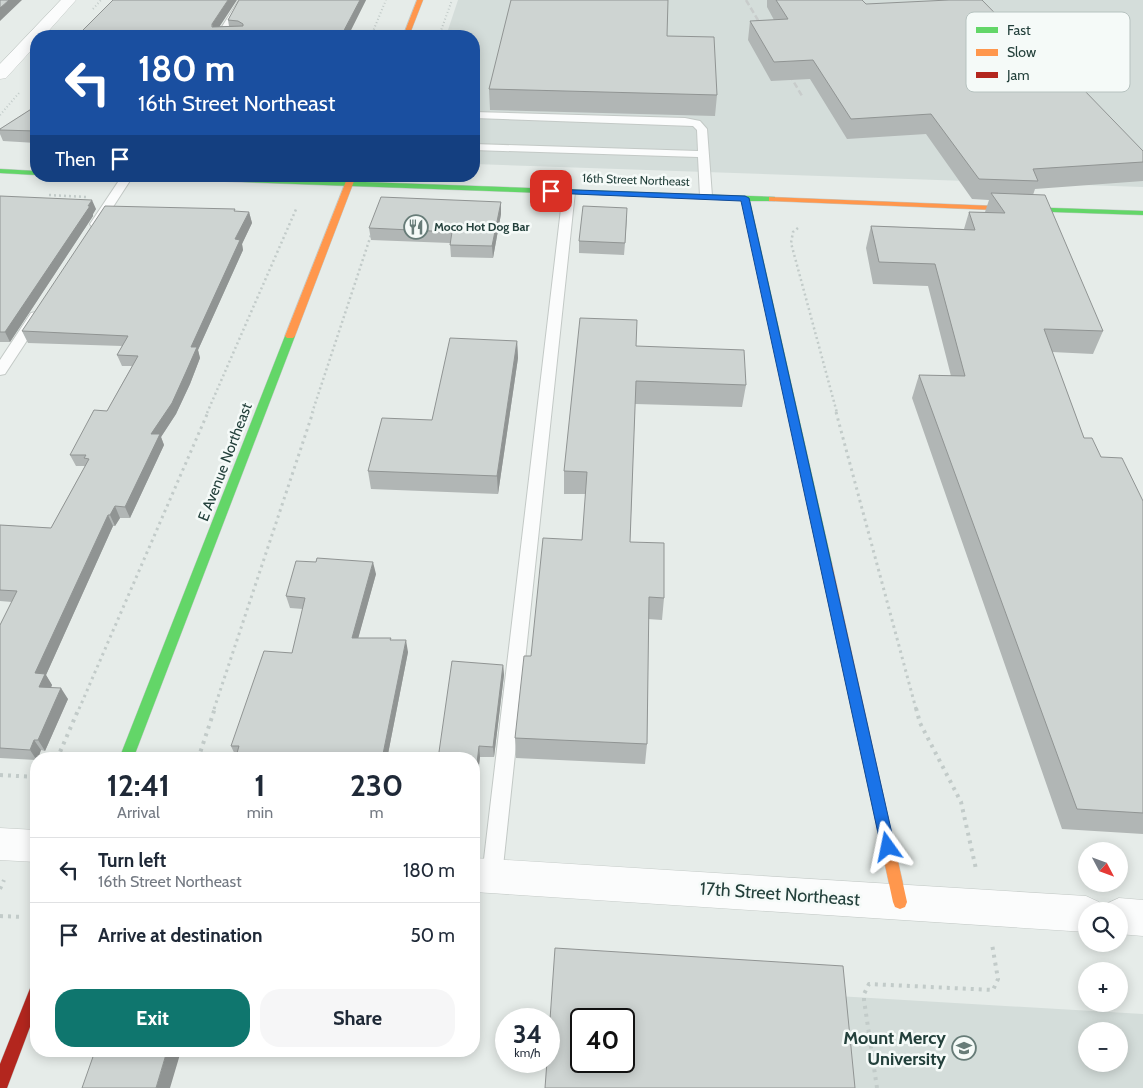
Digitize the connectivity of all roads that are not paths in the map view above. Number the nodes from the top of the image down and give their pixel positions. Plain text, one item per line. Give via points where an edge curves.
1 (69, 0) edge
2 (244, 0) edge
3 (420, 0) edge
4 (41, 30) edge
5 (226, 30) edge
6 (408, 30) edge
7 (30, 42) edge
8 (0, 74) edge
9 (480, 115) edge
10 (480, 148) edge
11 (704, 154) junction
12 (0, 171) edge
13 (30, 172) edge
14 (123, 182) edge
15 (349, 182) edge
16 (386, 182) edge
17 (569, 192) junction
18 (706, 196) junction
19 (745, 198) junction
20 (1143, 213) edge
21 (92, 231) edge
22 (43, 305) edge
23 (0, 371) edge
24 (129, 752) edge
25 (0, 844) edge
26 (30, 846) edge
27 (483, 875) edge
28 (900, 902) junction
29 (1078, 913) edge
30 (1128, 917) edge
31 (1143, 918) edge
32 (30, 1007) edge
33 (0, 1085) edge

1 - 4 street
2 - 5 lane
3 - 6 street
7 - 8 street
9 - 11 lane via 685,121 696,123 702,129
10 - 11 lane
11 - 18 lane
12 - 13 street
14 - 21 lane
15 - 24 street, E Avenue Northeast
16 - 17 street, 16th Street Northeast
17 - 18 street, 16th Street Northeast
17 - 27 lane
18 - 19 street, 16th Street Northeast
19 - 20 street, 16th Street Northeast
19 - 28 street
22 - 23 lane
25 - 26 street
27 - 28 street, 17th Street Northeast
28 - 29 street, 17th Street Northeast
30 - 31 street
32 - 33 street

